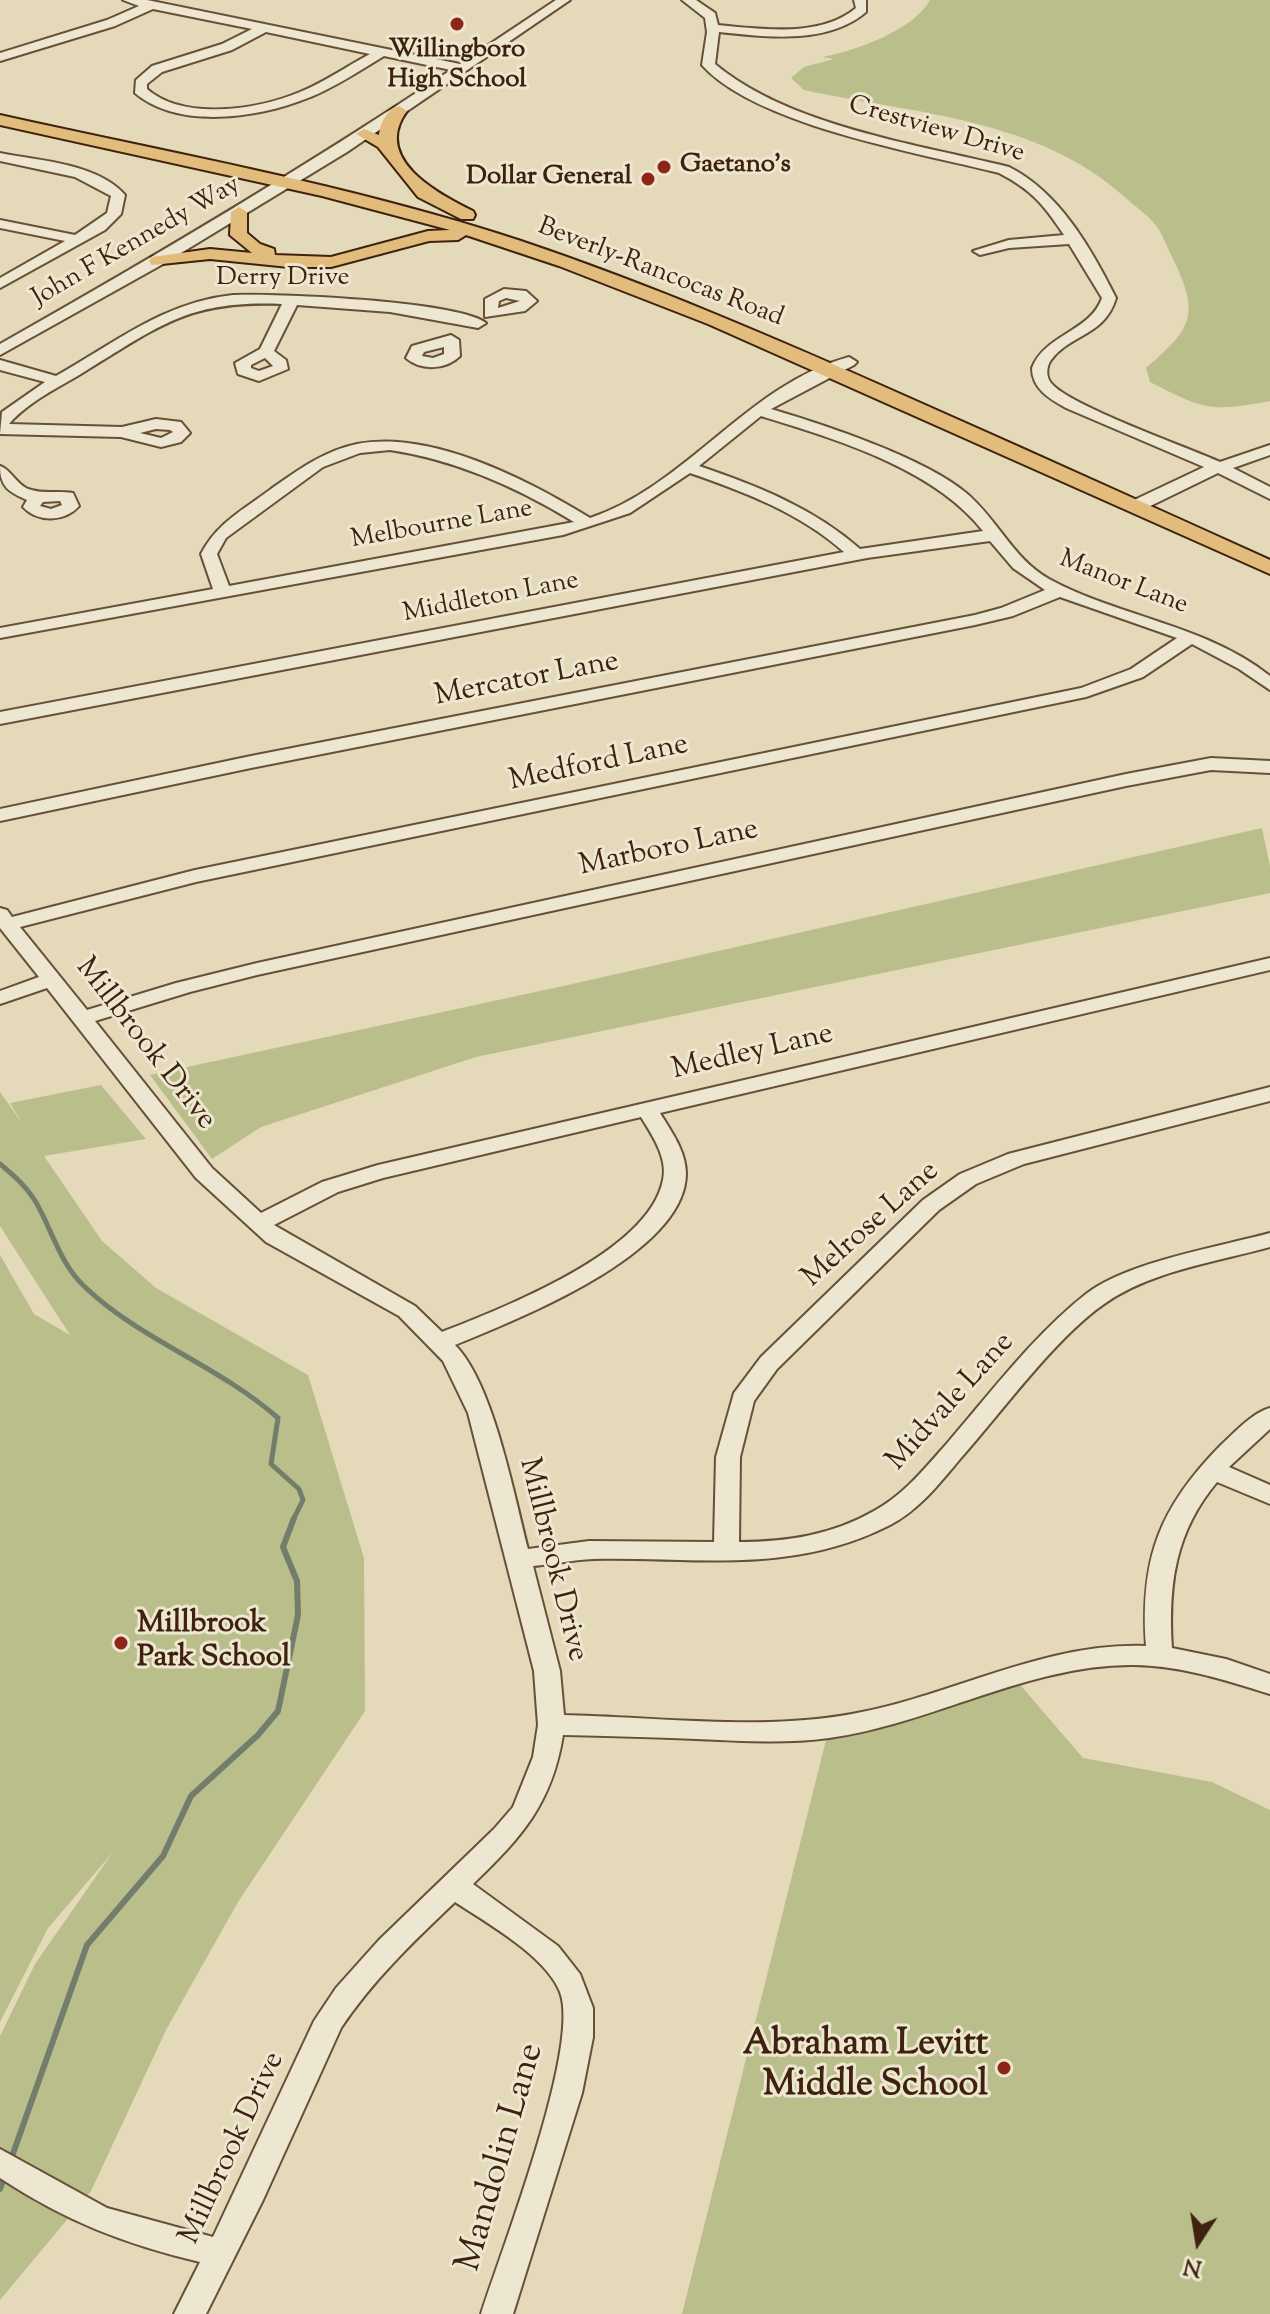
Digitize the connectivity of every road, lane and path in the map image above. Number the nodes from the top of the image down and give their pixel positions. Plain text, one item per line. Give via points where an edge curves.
1 (129, 0) edge
2 (564, 0) edge
3 (688, 0) edge
4 (860, 0) edge
5 (151, 5) junction
6 (713, 28) junction
7 (262, 29) junction
8 (379, 54) junction
9 (0, 57) edge
10 (459, 68) junction
11 (0, 109) edge
12 (399, 111) junction
13 (0, 120) edge
14 (364, 134) junction
15 (389, 149) junction
16 (0, 157) edge
17 (289, 180) junction
18 (354, 200) junction
19 (239, 212) junction
20 (467, 215) junction
21 (0, 224) edge
22 (1073, 239) junction
23 (78, 240) junction
24 (516, 246) junction
25 (980, 251) dead end
26 (158, 261) junction
27 (0, 284) edge
28 (292, 300) junction
29 (451, 340) dead end
30 (0, 350) edge
31 (266, 352) dead end
32 (0, 365) edge
33 (841, 366) junction
34 (58, 381) junction
35 (758, 410) junction
36 (0, 427) edge
37 (122, 432) dead end
38 (1270, 450) edge
39 (687, 467) junction
40 (1218, 467) junction
41 (0, 471) edge
42 (1270, 494) edge
43 (1155, 496) junction
44 (37, 498) dead end
45 (1136, 506) junction
46 (587, 523) junction
47 (993, 535) junction
48 (1270, 548) edge
49 (857, 555) junction
50 (1270, 568) edge
51 (1061, 590) junction
52 (223, 592) junction
53 (0, 633) edge
54 (1191, 637) junction
55 (1270, 685) edge
56 (0, 718) edge
57 (1270, 767) edge
58 (0, 815) edge
59 (4, 919) edge
60 (1270, 964) edge
61 (53, 979) junction
62 (0, 998) edge
63 (84, 1018) junction
64 (1270, 1094) edge
65 (647, 1110) junction
66 (258, 1224) junction
67 (1270, 1240) edge
68 (440, 1342) junction
69 (1270, 1416) edge
70 (1213, 1470) junction
71 (1270, 1495) edge
72 (727, 1552) junction
73 (518, 1559) junction
74 (1160, 1657) junction
75 (1270, 1684) edge
76 (551, 1725) junction
77 (455, 1887) junction
78 (0, 2162) edge
79 (221, 2253) junction
80 (190, 2314) edge
81 (497, 2314) edge

1 - 5 street
2 - 10 street, John F Kennedy Way
3 - 6 street via 711,16
4 - 6 street via 862,9 855,17 820,29
5 - 7 street
5 - 9 street via 100,27
6 - 22 street, Crestview Drive via 708,65 727,81 803,119 1017,176 1043,195
7 - 8 street
7 - 8 street via 227,47 157,69 140,90 158,104 181,110 272,105 310,92
8 - 10 street
10 - 12 street, John F Kennedy Way
11 - 17 main road, Beverly-Rancocas Road
12 - 14 street, John F Kennedy Way
12 - 15 main road via 385,133
13 - 17 main road, Beverly-Rancocas Road
14 - 15 main road
14 - 17 street, John F Kennedy Way
15 - 20 main road via 424,193
16 - 23 street via 89,178 114,190 114,214
17 - 18 main road, Beverly-Rancocas Road
17 - 19 street, John F Kennedy Way
17 - 20 main road, Beverly-Rancocas Road
18 - 19 main road via 376,210 388,227 377,244 347,255 269,253 244,241 236,230
18 - 24 main road, Beverly-Rancocas Road
19 - 26 street, John F Kennedy Way
20 - 33 main road, Beverly-Rancocas Road via 580,253
21 - 23 street
22 - 25 street
22 - 40 street, Crestview Drive via 1107,290 1109,306 1046,356 1040,364 1041,381 1071,404
23 - 27 street
24 - 26 main road via 447,234 331,262 210,254
24 - 33 main road, Beverly-Rancocas Road
26 - 30 street, John F Kennedy Way
28 - 29 street, Derry Drive via 484,318
28 - 31 street
28 - 34 street, Derry Drive via 190,307
32 - 34 street
33 - 35 street, Melbourne Lane
33 - 43 main road, Beverly-Rancocas Road
33 - 45 main road, Beverly-Rancocas Road
34 - 36 street, Derry Drive via 18,407
35 - 39 street, Melbourne Lane
35 - 47 street, Manor Lane via 818,428 931,478 970,505
36 - 37 street
38 - 40 street
39 - 46 street, Melbourne Lane via 636,503
39 - 49 street via 797,511
40 - 42 street
40 - 43 street
41 - 44 street via 15,489
43 - 45 street
43 - 48 main road, Beverly-Rancocas Road
45 - 50 main road, Beverly-Rancocas Road
46 - 52 street, Melbourne Lane
46 - 52 street via 530,488 429,451 390,445 357,449 317,464 219,535 209,554
47 - 49 street, Middleton Lane
47 - 51 street, Manor Lane via 1032,576
49 - 56 street, Middleton Lane
51 - 54 street, Manor Lane
51 - 58 street, Mercator Lane via 975,620
52 - 53 street, Melbourne Lane
54 - 55 street, Manor Lane via 1232,656
54 - 59 street, Medford Lane via 1137,673 1086,692
57 - 63 street, Marboro Lane via 1211,764 1126,780 270,966
59 - 61 street, Millbrook Drive
60 - 65 street, Medley Lane
61 - 62 street
61 - 63 street, Millbrook Drive
63 - 66 street, Millbrook Drive via 196,1164
64 - 72 street, Melrose Lane via 1016,1159 968,1179 931,1205 769,1363 742,1399 728,1457
65 - 66 street, Medley Lane via 353,1179
65 - 68 street via 674,1164 672,1195 662,1211 632,1241 577,1281
66 - 68 street, Millbrook Drive via 407,1311
67 - 72 street, Midvale Lane via 1139,1276 1096,1298 1043,1349 933,1477 884,1517 811,1545
68 - 73 street, Millbrook Drive via 480,1413
69 - 70 street
70 - 71 street
70 - 74 street via 1179,1516 1163,1554
72 - 73 street, Midvale Lane via 589,1550
73 - 76 street, Millbrook Drive via 547,1671
74 - 75 street
74 - 76 street via 1085,1659 833,1728 770,1732
76 - 77 street, Millbrook Drive via 537,1786 523,1814
77 - 79 street, Millbrook Drive via 389,1948 329,2021
77 - 81 street, Mandolin Lane via 544,1951 571,1983 579,2021 567,2093
78 - 79 street via 97,2218
79 - 80 street, Millbrook Drive

